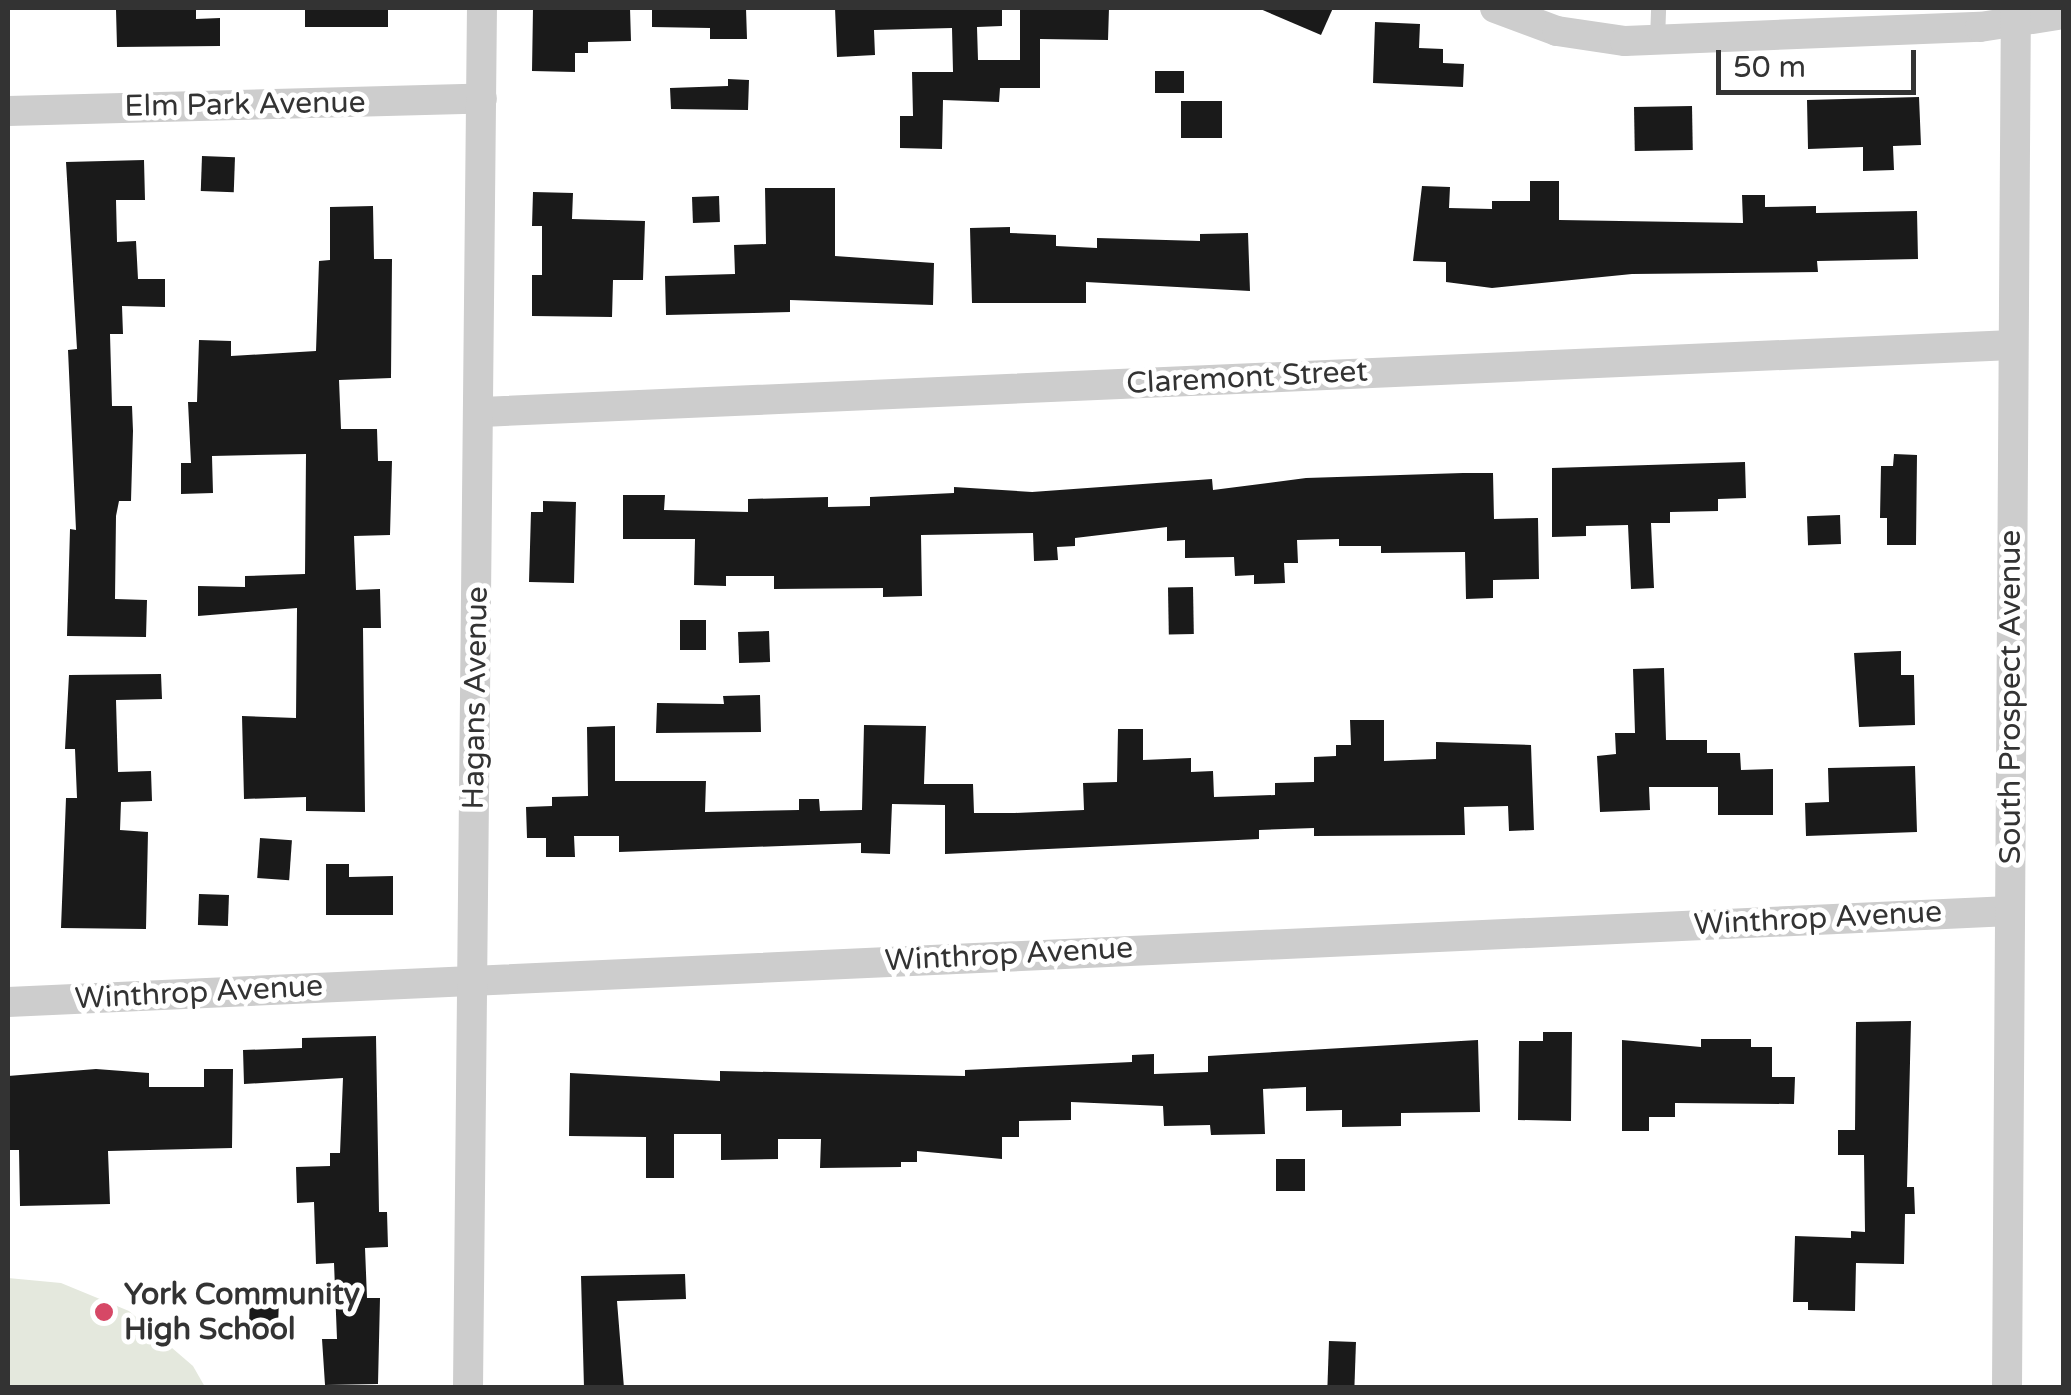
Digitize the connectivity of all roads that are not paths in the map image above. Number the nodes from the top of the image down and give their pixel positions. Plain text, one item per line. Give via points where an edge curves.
1 (482, 8) edge
2 (1495, 8) edge
3 (1658, 8) edge
4 (2016, 14) edge
5 (2064, 14) edge
6 (1657, 40) junction
7 (482, 99) junction
8 (8, 111) edge
9 (2013, 345) junction
10 (482, 412) junction
11 (2010, 910) junction
12 (470, 979) junction
13 (8, 1002) edge
14 (468, 1388) edge
15 (2007, 1388) edge

1 - 7 street, Hagans Avenue
2 - 6 street via 1594,40
3 - 6 lane
4 - 5 street
4 - 6 street
4 - 9 street, South Prospect Avenue
7 - 8 street, Elm Park Avenue
7 - 10 street, Hagans Avenue
9 - 10 street, Claremont Street
9 - 11 street, South Prospect Avenue
10 - 12 street, Hagans Avenue
11 - 12 street, Winthrop Avenue
11 - 15 street, South Prospect Avenue
12 - 13 street, Winthrop Avenue
12 - 14 street, Hagans Avenue

